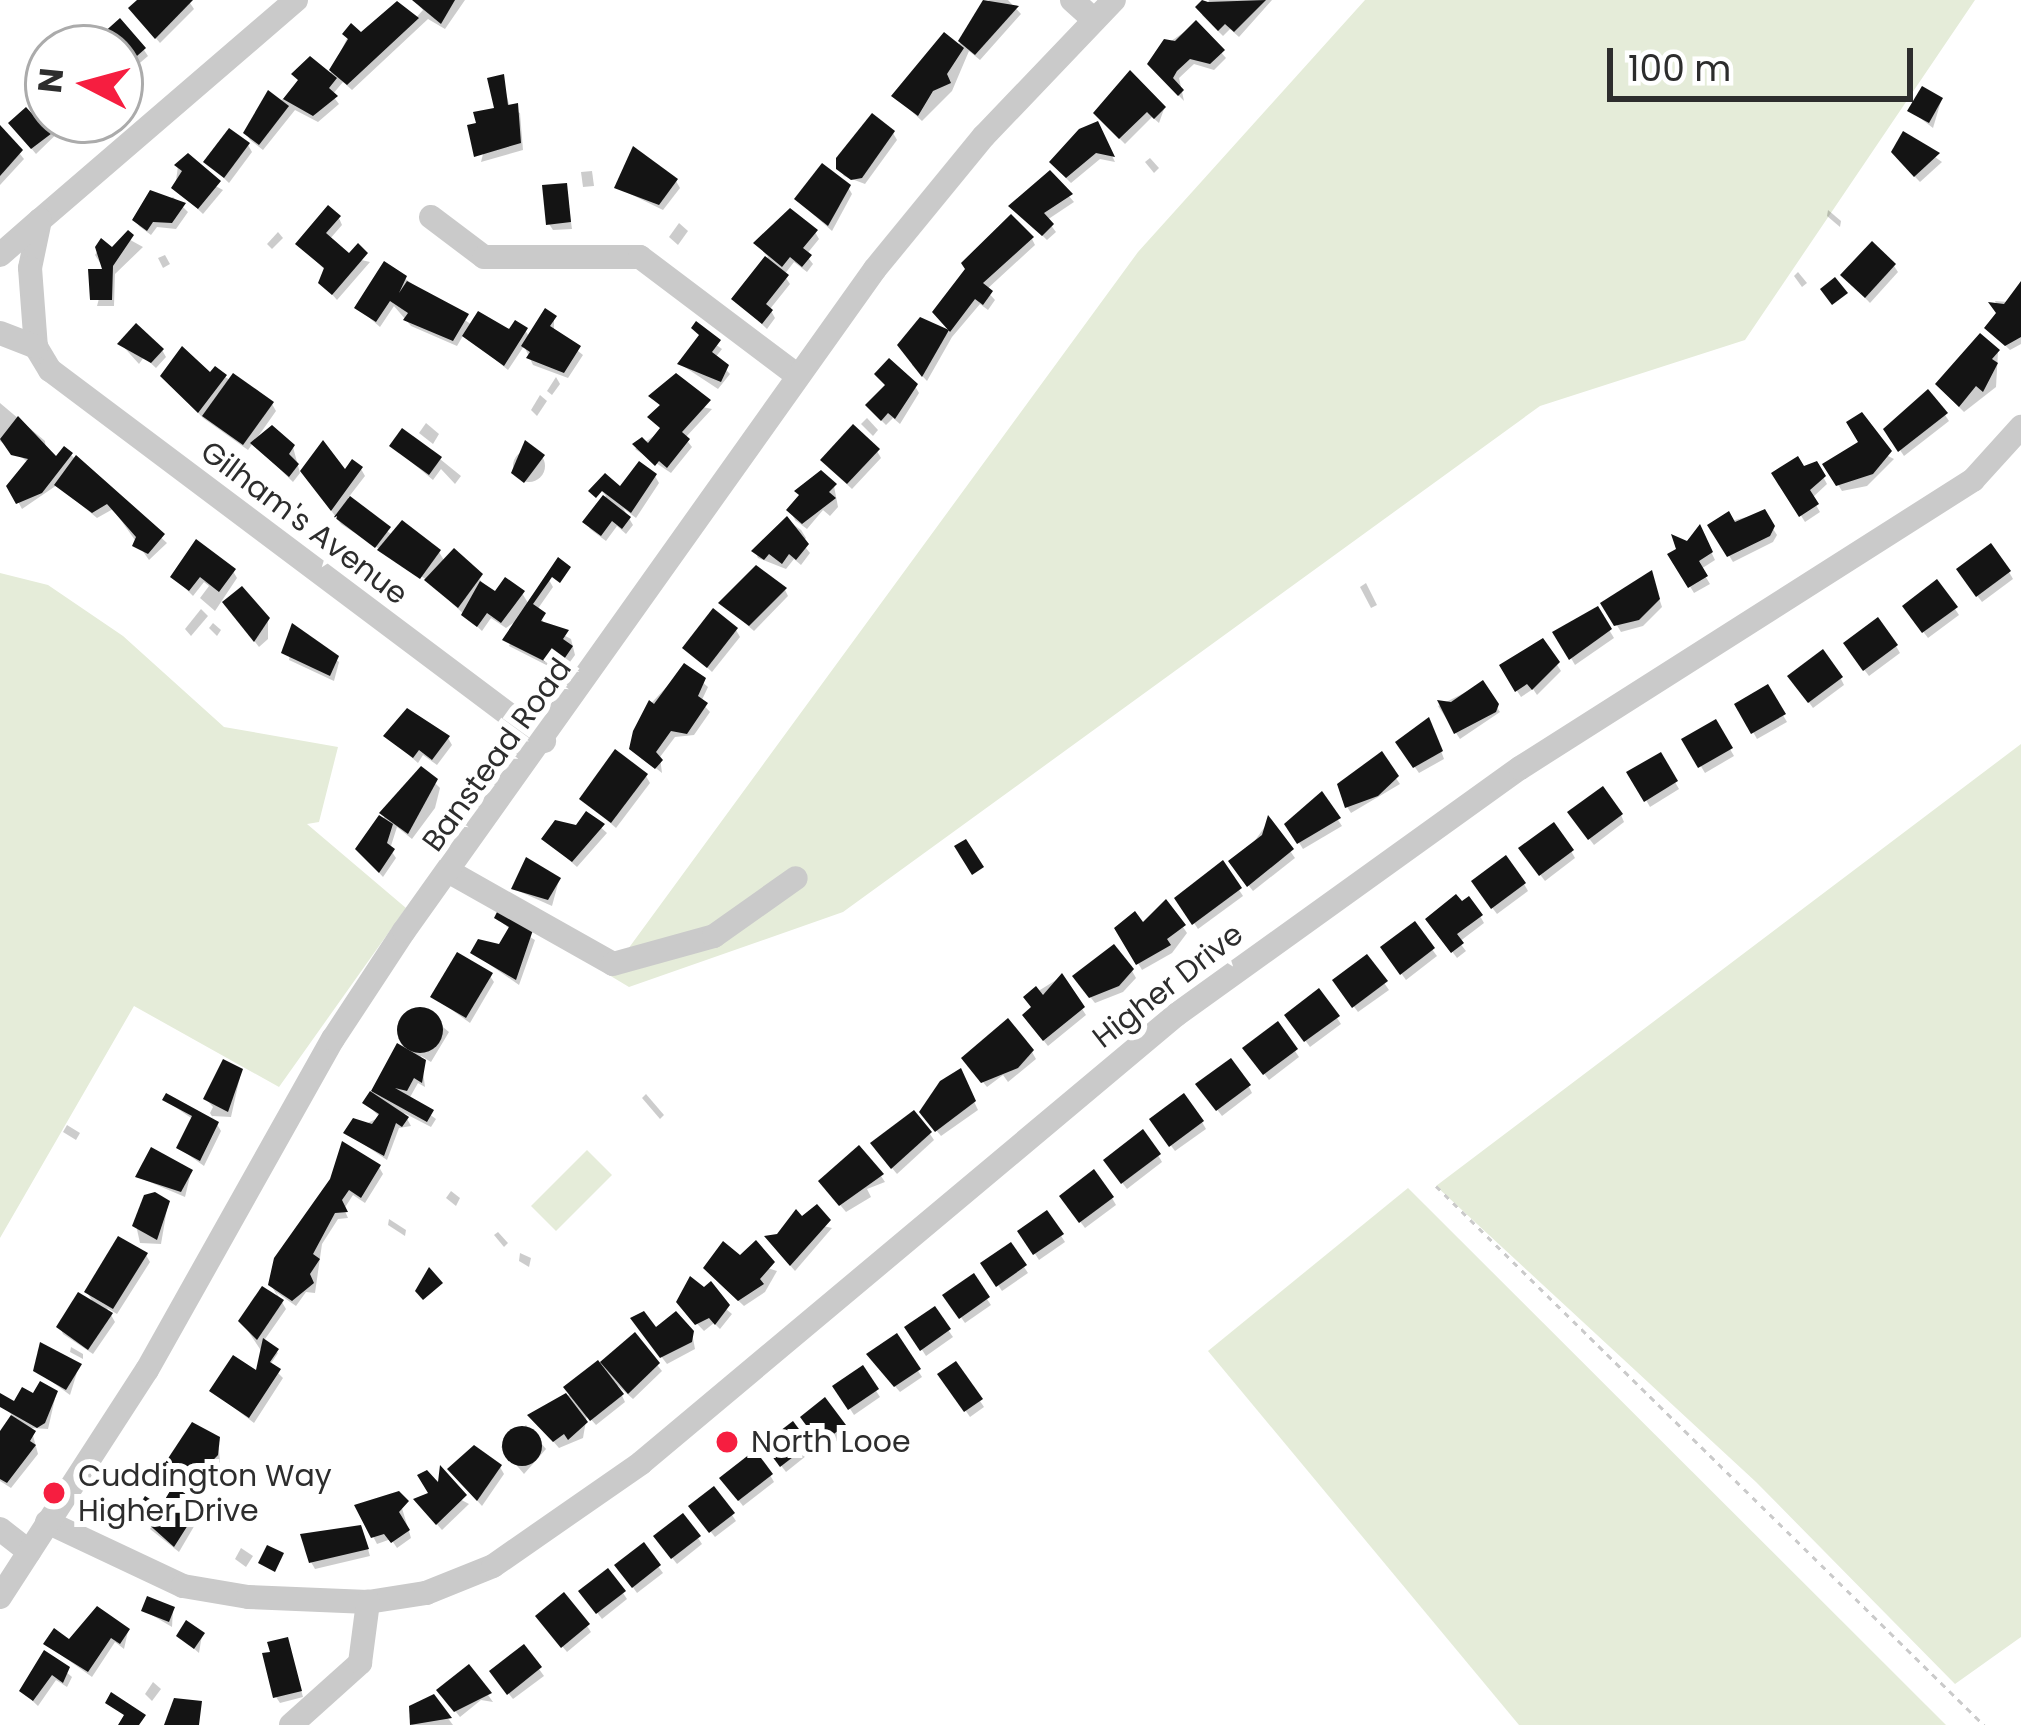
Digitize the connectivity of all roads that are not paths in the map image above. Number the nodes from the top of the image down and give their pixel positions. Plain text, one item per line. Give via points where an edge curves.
1 (296, 0) edge
2 (1072, 0) edge
3 (1114, 0) edge
4 (1094, 20) junction
5 (431, 217) dead end
6 (40, 220) junction
7 (0, 256) edge
8 (0, 334) edge
9 (36, 347) junction
10 (798, 376) junction
11 (2021, 427) edge
12 (544, 741) junction
13 (448, 871) junction
14 (796, 878) dead end
15 (47, 1522) junction
16 (0, 1529) edge
17 (29, 1552) junction
18 (0, 1597) edge
19 (368, 1602) junction
20 (291, 1725) edge

1 - 6 street
2 - 4 street
3 - 4 street, Banstead Road
4 - 10 street, Banstead Road via 924,208
5 - 10 street via 484,257 640,257
6 - 7 street
6 - 9 street via 30,268
8 - 9 street, Gilham's Avenue
9 - 12 street, Gilham's Avenue via 50,370
10 - 12 street, Banstead Road
11 - 19 street, Higher Drive via 1973,480 1520,768 1176,1016 641,1463 493,1566 426,1593
12 - 13 street, Banstead Road
13 - 14 street via 613,964 714,936
13 - 15 street, Banstead Road via 344,1022 147,1370
15 - 17 street, Banstead Road
15 - 19 street, Higher Drive via 183,1586
16 - 17 street
17 - 18 street, Banstead Road
19 - 20 street via 360,1664

